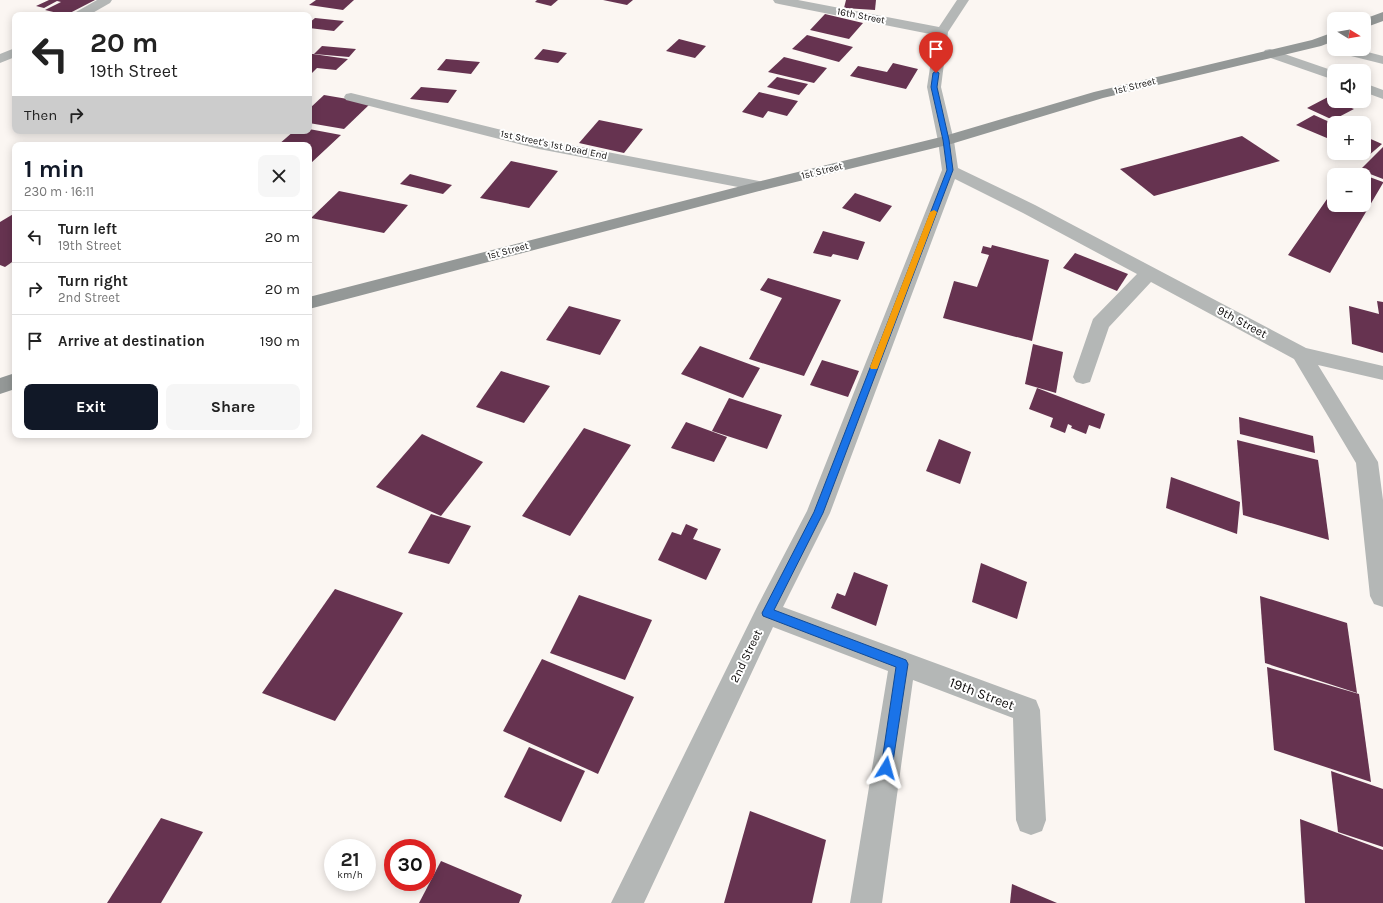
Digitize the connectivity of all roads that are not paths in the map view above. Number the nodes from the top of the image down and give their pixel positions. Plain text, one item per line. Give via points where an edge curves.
1 (106, 0) edge
2 (779, 0) edge
3 (963, 0) edge
4 (85, 12) edge
5 (1383, 16) edge
6 (1371, 21) edge
7 (942, 32) junction
8 (1327, 39) edge
9 (1316, 43) junction
10 (1327, 46) edge
11 (12, 53) edge
12 (1270, 53) junction
13 (1367, 56) edge
14 (0, 59) edge
15 (1383, 60) edge
16 (1327, 73) edge
17 (1371, 90) edge
18 (1383, 95) edge
19 (351, 97) dead end
20 (946, 140) junction
21 (950, 170) junction
22 (759, 186) junction
23 (1149, 273) junction
24 (312, 302) edge
25 (1301, 354) junction
26 (1383, 373) edge
27 (1083, 377) dead end
28 (12, 382) edge
29 (0, 386) edge
30 (1375, 466) edge
31 (1383, 596) edge
32 (767, 613) junction
33 (902, 664) junction
34 (1031, 820) dead end
35 (627, 903) edge
36 (866, 903) edge

1 - 4 street
2 - 7 street, 16th Street
3 - 7 street, 2nd Street
5 - 6 main road
7 - 20 street, 2nd Street via 934,87
8 - 9 main road, 1st Street
9 - 10 street
9 - 12 main road, 1st Street
11 - 14 street
12 - 16 street
12 - 20 main road, 1st Street via 1099,95
13 - 15 street
17 - 18 street
19 - 22 street, 1st Street's 1st Dead End via 539,144
20 - 21 street, 2nd Street
20 - 22 main road, 1st Street
21 - 23 street, 9th Street
21 - 32 street, 2nd Street via 818,513
22 - 24 main road, 1st Street
23 - 25 street, 9th Street
23 - 27 street via 1100,324
25 - 26 street, 9th Street
25 - 30 street
28 - 29 main road
30 - 31 street
32 - 33 street, 19th Street
32 - 35 street, 2nd Street
33 - 34 street, 19th Street via 1026,710
33 - 36 street

